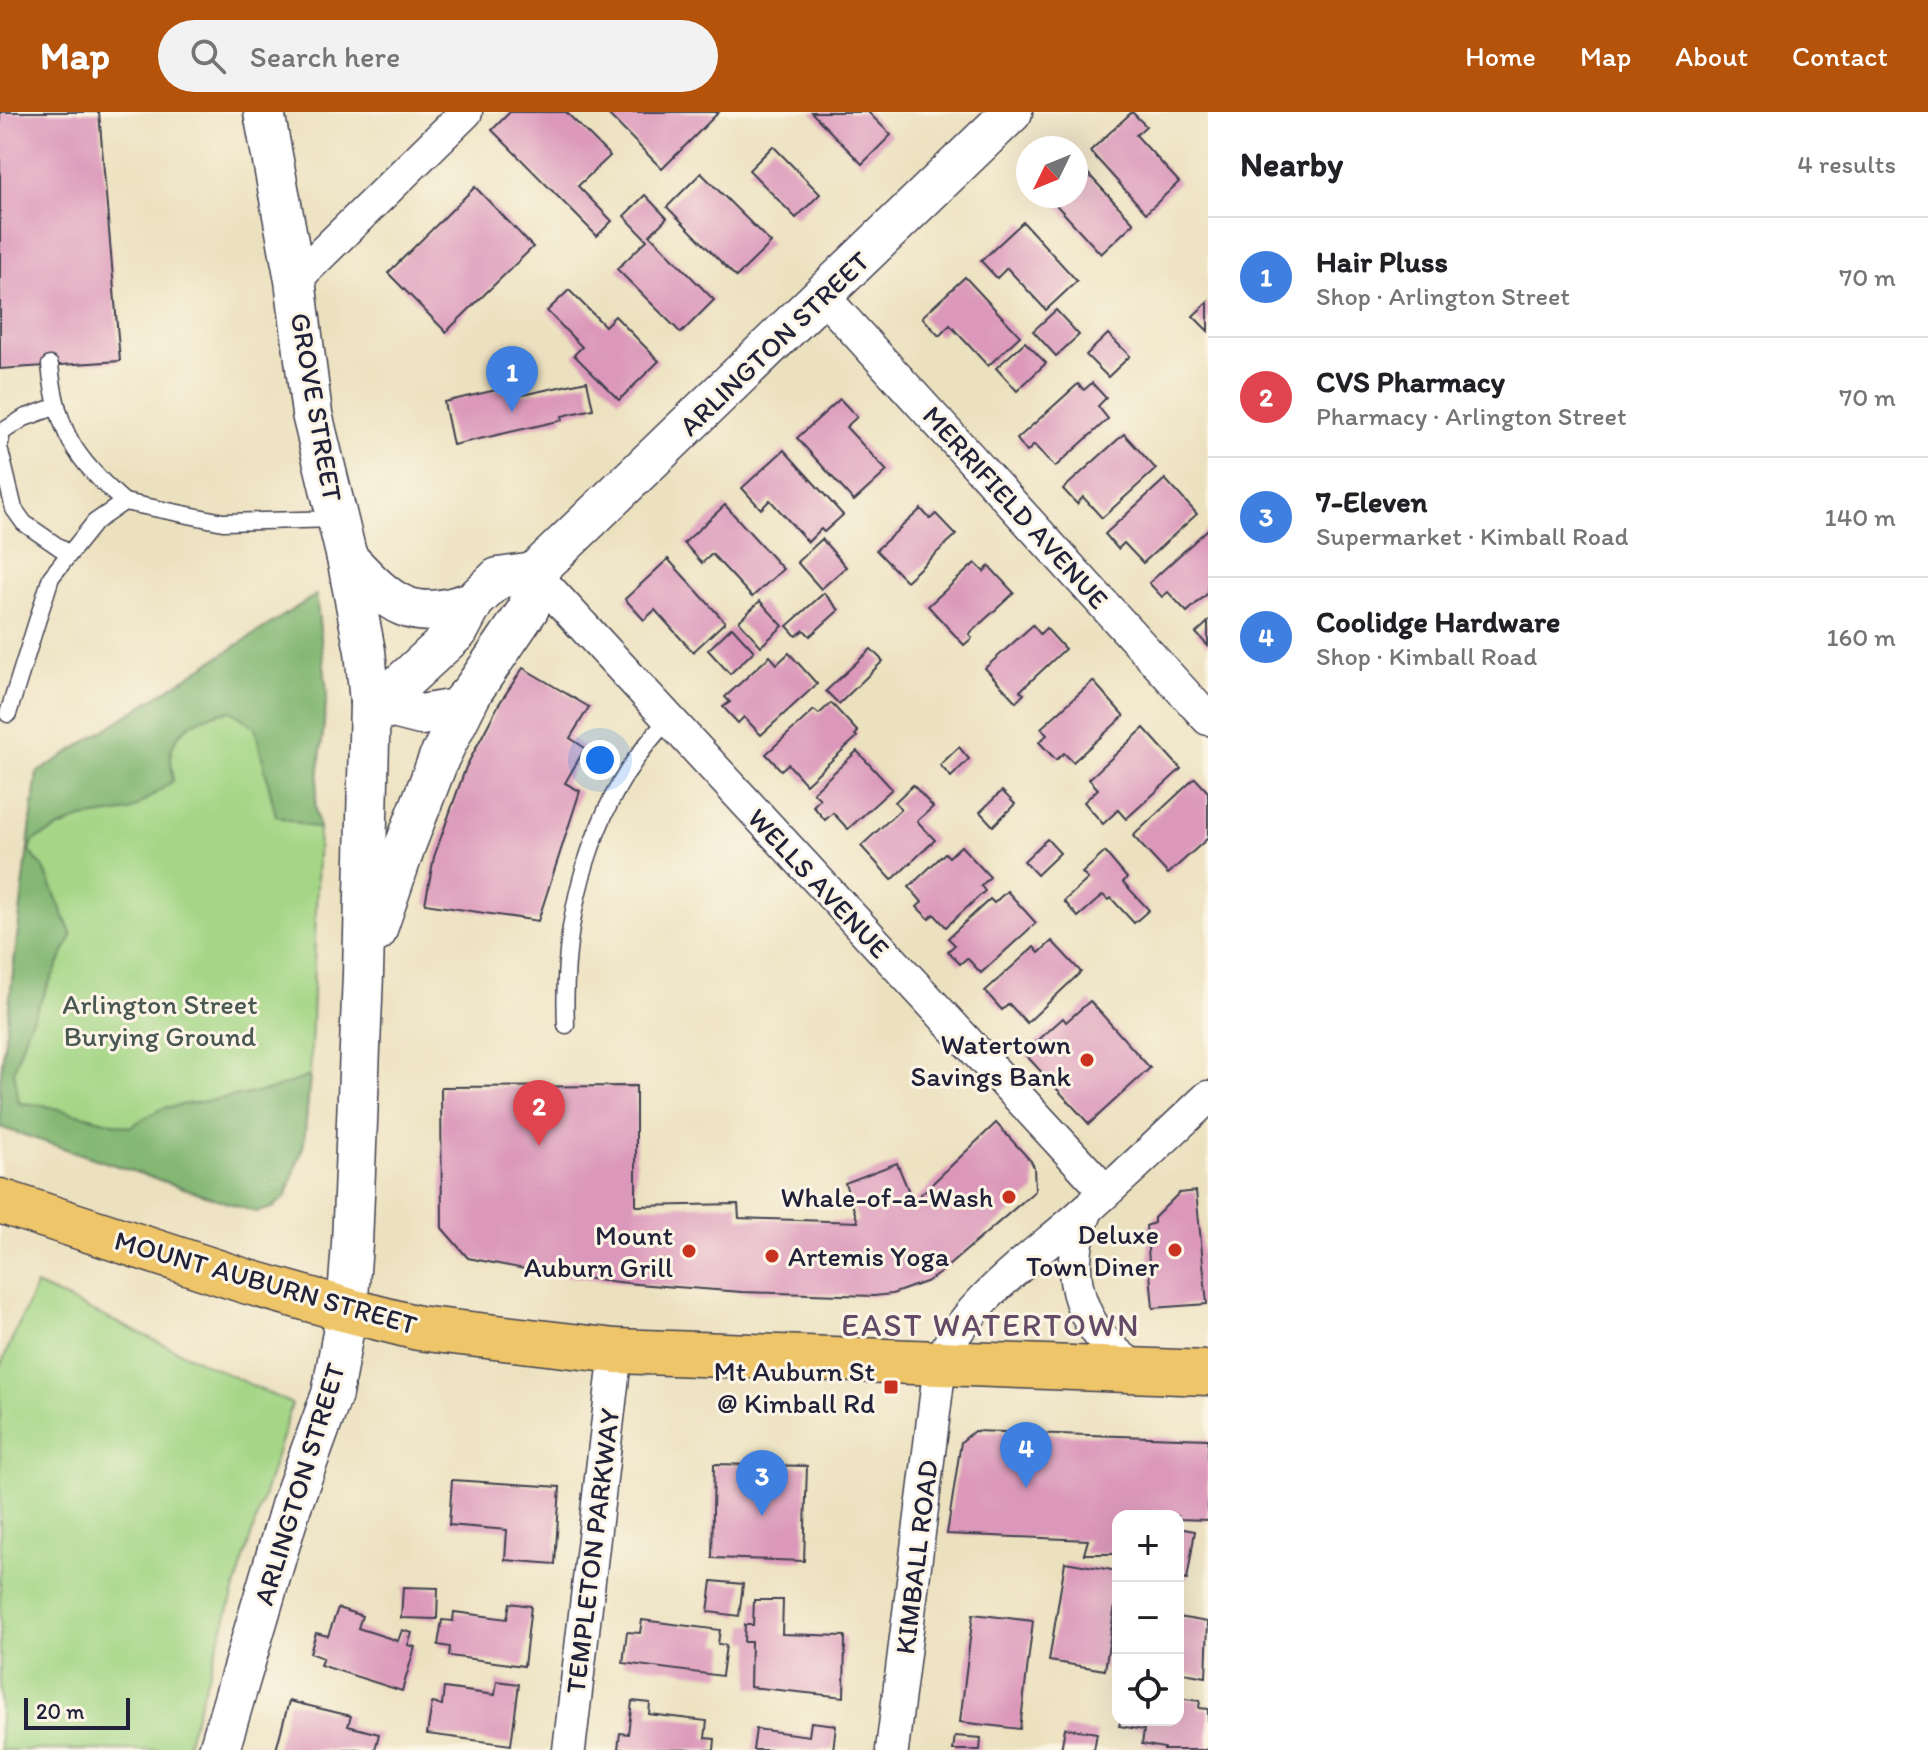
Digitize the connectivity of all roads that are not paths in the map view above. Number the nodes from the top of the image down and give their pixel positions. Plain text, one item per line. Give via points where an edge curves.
1 (264, 112) edge
2 (466, 112) edge
3 (1012, 112) edge
4 (295, 280) junction
5 (823, 296) junction
6 (50, 365) dead end
7 (57, 406) junction
8 (0, 443) edge
9 (0, 451) edge
10 (124, 502) junction
11 (337, 519) junction
12 (69, 554) junction
13 (347, 558) junction
14 (534, 573) junction
15 (474, 601) junction
16 (473, 690) junction
17 (370, 702) junction
18 (8, 714) dead end
19 (669, 719) junction
20 (1208, 719) edge
21 (363, 974) junction
22 (566, 1025) dead end
23 (1208, 1097) edge
24 (0, 1201) edge
25 (1097, 1201) junction
26 (347, 1310) junction
27 (616, 1351) junction
28 (940, 1364) junction
29 (1141, 1371) junction
30 (1208, 1373) edge
31 (219, 1750) edge
32 (569, 1750) edge
33 (892, 1750) edge

1 - 4 street, GROVE STREET
2 - 4 street
3 - 5 street, ARLINGTON STREET
4 - 11 street, GROVE STREET via 312,414
5 - 14 street, ARLINGTON STREET
5 - 20 street, MERRIFIELD AVENUE
6 - 7 lane
7 - 8 lane via 2,432
7 - 10 lane via 66,434 91,473
9 - 12 lane via 14,509 24,523
10 - 11 lane via 223,522
10 - 12 lane via 95,522
11 - 13 street, GROVE STREET
12 - 18 lane via 51,577
13 - 15 street via 403,607 449,610
13 - 17 street, GROVE STREET
14 - 15 street via 498,578
14 - 16 street, ARLINGTON STREET via 529,608
14 - 19 street, WELLS AVENUE
15 - 17 street via 458,631 392,692
16 - 17 street via 456,709 421,715
16 - 21 street, ARLINGTON STREET via 439,758
17 - 21 street, ARLINGTON STREET
19 - 22 lane via 650,739 607,807 585,865 566,956
19 - 25 street, WELLS AVENUE
21 - 26 street, ARLINGTON STREET
23 - 25 street
24 - 26 main road, MOUNT AUBURN STREET
25 - 28 street via 971,1312
25 - 29 street via 1080,1225 1073,1257 1077,1289 1099,1334
26 - 27 main road, MOUNT AUBURN STREET via 418,1328
26 - 31 street, ARLINGTON STREET via 330,1402 291,1506
27 - 28 main road, MOUNT AUBURN STREET
27 - 32 street, TEMPLETON PARKWAY
28 - 29 main road, MOUNT AUBURN STREET
28 - 33 street, KIMBALL ROAD
29 - 30 main road, MOUNT AUBURN STREET

